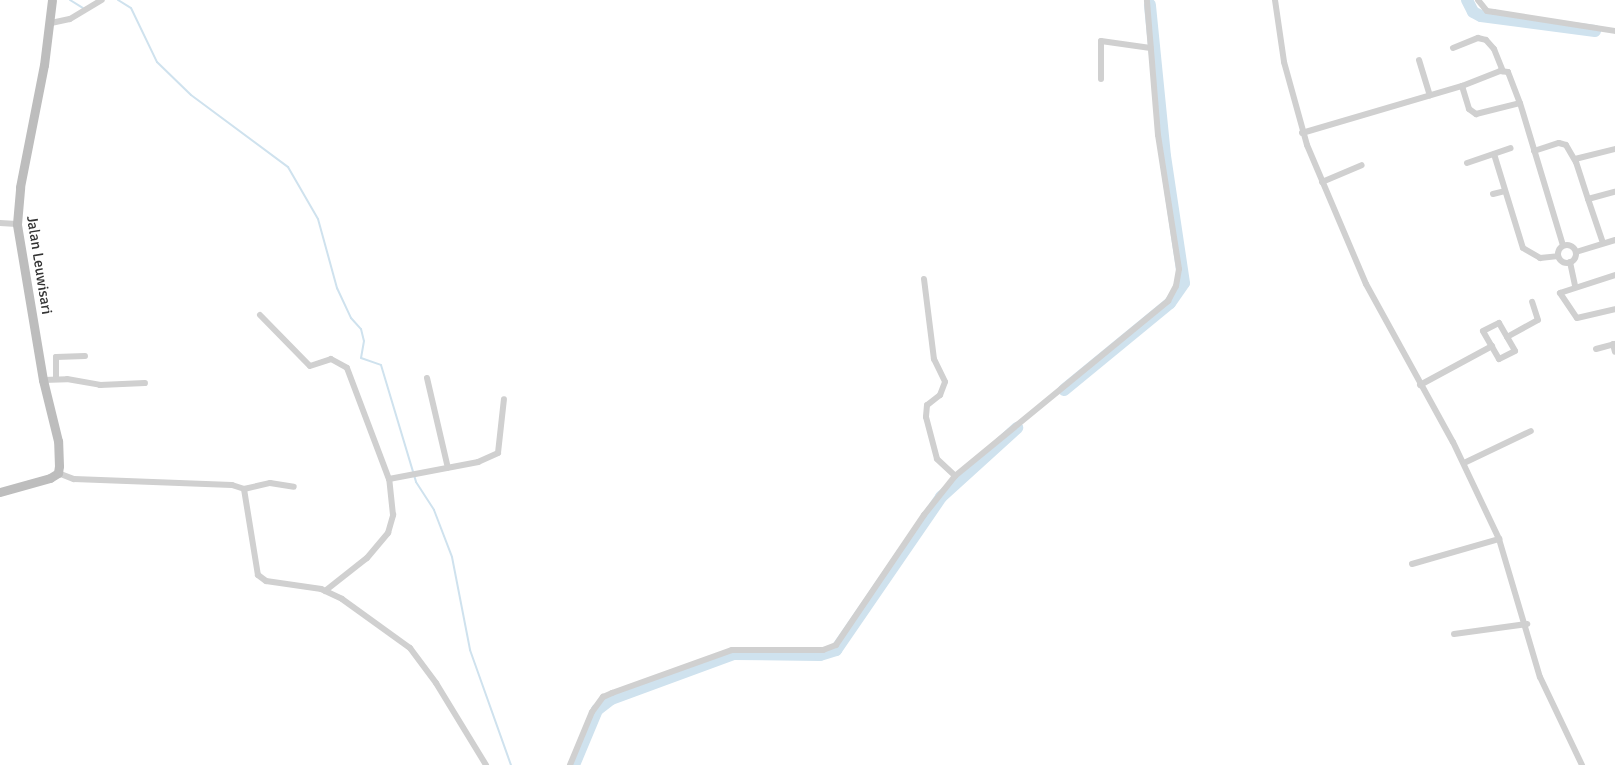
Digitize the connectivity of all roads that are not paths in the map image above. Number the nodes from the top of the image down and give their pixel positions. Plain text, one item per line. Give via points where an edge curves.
1 (52, 0) edge
2 (102, 0) edge
3 (1147, 0) edge
4 (1275, 0) edge
5 (1478, 0) edge
6 (51, 23) junction
7 (1615, 31) edge
8 (1151, 48) junction
9 (1453, 48) dead end
10 (1419, 60) dead end
11 (1503, 71) junction
12 (1101, 79) dead end
13 (1462, 86) junction
14 (1430, 95) junction
15 (1520, 103) junction
16 (1302, 133) junction
17 (1511, 148) dead end
18 (1615, 149) edge
19 (1534, 150) junction
20 (1494, 154) junction
21 (1575, 159) junction
22 (1467, 163) dead end
23 (1362, 165) dead end
24 (1322, 182) junction
25 (1505, 190) junction
26 (1615, 192) edge
27 (1493, 194) dead end
28 (1588, 200) junction
29 (0, 224) edge
30 (17, 224) junction
31 (1615, 240) edge
32 (1603, 243) junction
33 (1563, 245) junction
34 (1576, 252) junction
35 (1558, 256) junction
36 (1570, 262) junction
37 (1615, 275) edge
38 (924, 279) dead end
39 (1575, 286) junction
40 (1532, 302) dead end
41 (1615, 309) edge
42 (260, 315) dead end
43 (1507, 337) junction
44 (1614, 344) edge
45 (1492, 346) junction
46 (1596, 349) dead end
47 (1615, 352) edge
48 (85, 356) dead end
49 (56, 378) junction
50 (427, 378) dead end
51 (43, 380) junction
52 (145, 383) dead end
53 (1420, 385) junction
54 (504, 399) dead end
55 (1531, 431) dead end
56 (1464, 463) junction
57 (448, 468) junction
58 (58, 473) junction
59 (955, 476) junction
60 (390, 479) junction
61 (294, 486) dead end
62 (244, 489) junction
63 (0, 492) edge
64 (1499, 539) junction
65 (1412, 564) dead end
66 (325, 591) junction
67 (1527, 624) junction
68 (1454, 634) dead end
69 (486, 765) edge
70 (570, 765) edge
71 (1582, 765) edge

1 - 6 main road, Jalan Leuwisari
2 - 6 street via 70,19
3 - 8 street
4 - 16 street via 1284,62
5 - 7 street via 1487,10 1494,12
6 - 30 main road, Jalan Leuwisari via 20,187
8 - 12 street via 1101,41
8 - 59 street via 1158,134 1179,269 1176,286 1168,301
9 - 11 street via 1478,38 1486,40 1494,49
10 - 14 street
11 - 13 street
11 - 15 street via 1510,74
13 - 14 street
13 - 15 street via 1469,109 1476,114
14 - 16 street
15 - 19 street
16 - 24 street
17 - 20 street
18 - 21 street
19 - 21 street via 1564,144
19 - 33 street
20 - 22 street
20 - 25 street
21 - 28 street
23 - 24 street
24 - 53 street via 1366,284
25 - 27 street
25 - 35 street via 1523,248 1535,257
26 - 28 street
28 - 32 street
29 - 30 street
30 - 51 main road, Jalan Leuwisari
31 - 32 street
32 - 34 street
33 - 34 street via 1571,245
33 - 35 street
34 - 36 street
35 - 36 street via 1563,262
36 - 39 street
37 - 39 street
38 - 59 street via 934,359 945,382 940,395 927,405 926,417 937,459
39 - 41 street via 1560,292 1577,318
40 - 43 street via 1538,320
42 - 60 street via 310,366 331,359 347,368
43 - 45 street via 1515,351 1499,359
43 - 45 street via 1499,322 1484,331
44 - 46 street
44 - 47 street
45 - 53 street
48 - 49 street via 56,358
49 - 51 street
49 - 52 street via 100,385
50 - 57 street
51 - 58 main road, Jalan Leuwisari via 60,450
53 - 56 street
54 - 57 street via 498,453 478,462
55 - 56 street
56 - 64 street
57 - 60 street
58 - 62 street via 74,479 232,485
58 - 63 main road
59 - 70 street via 928,509 836,645 823,650 732,650 608,695 592,712
60 - 66 street via 393,516 388,533 367,558
61 - 62 street via 270,483
62 - 66 street via 258,575 266,581
64 - 65 street
64 - 67 street
66 - 69 street via 376,621 418,656
67 - 68 street
67 - 71 street via 1546,693

